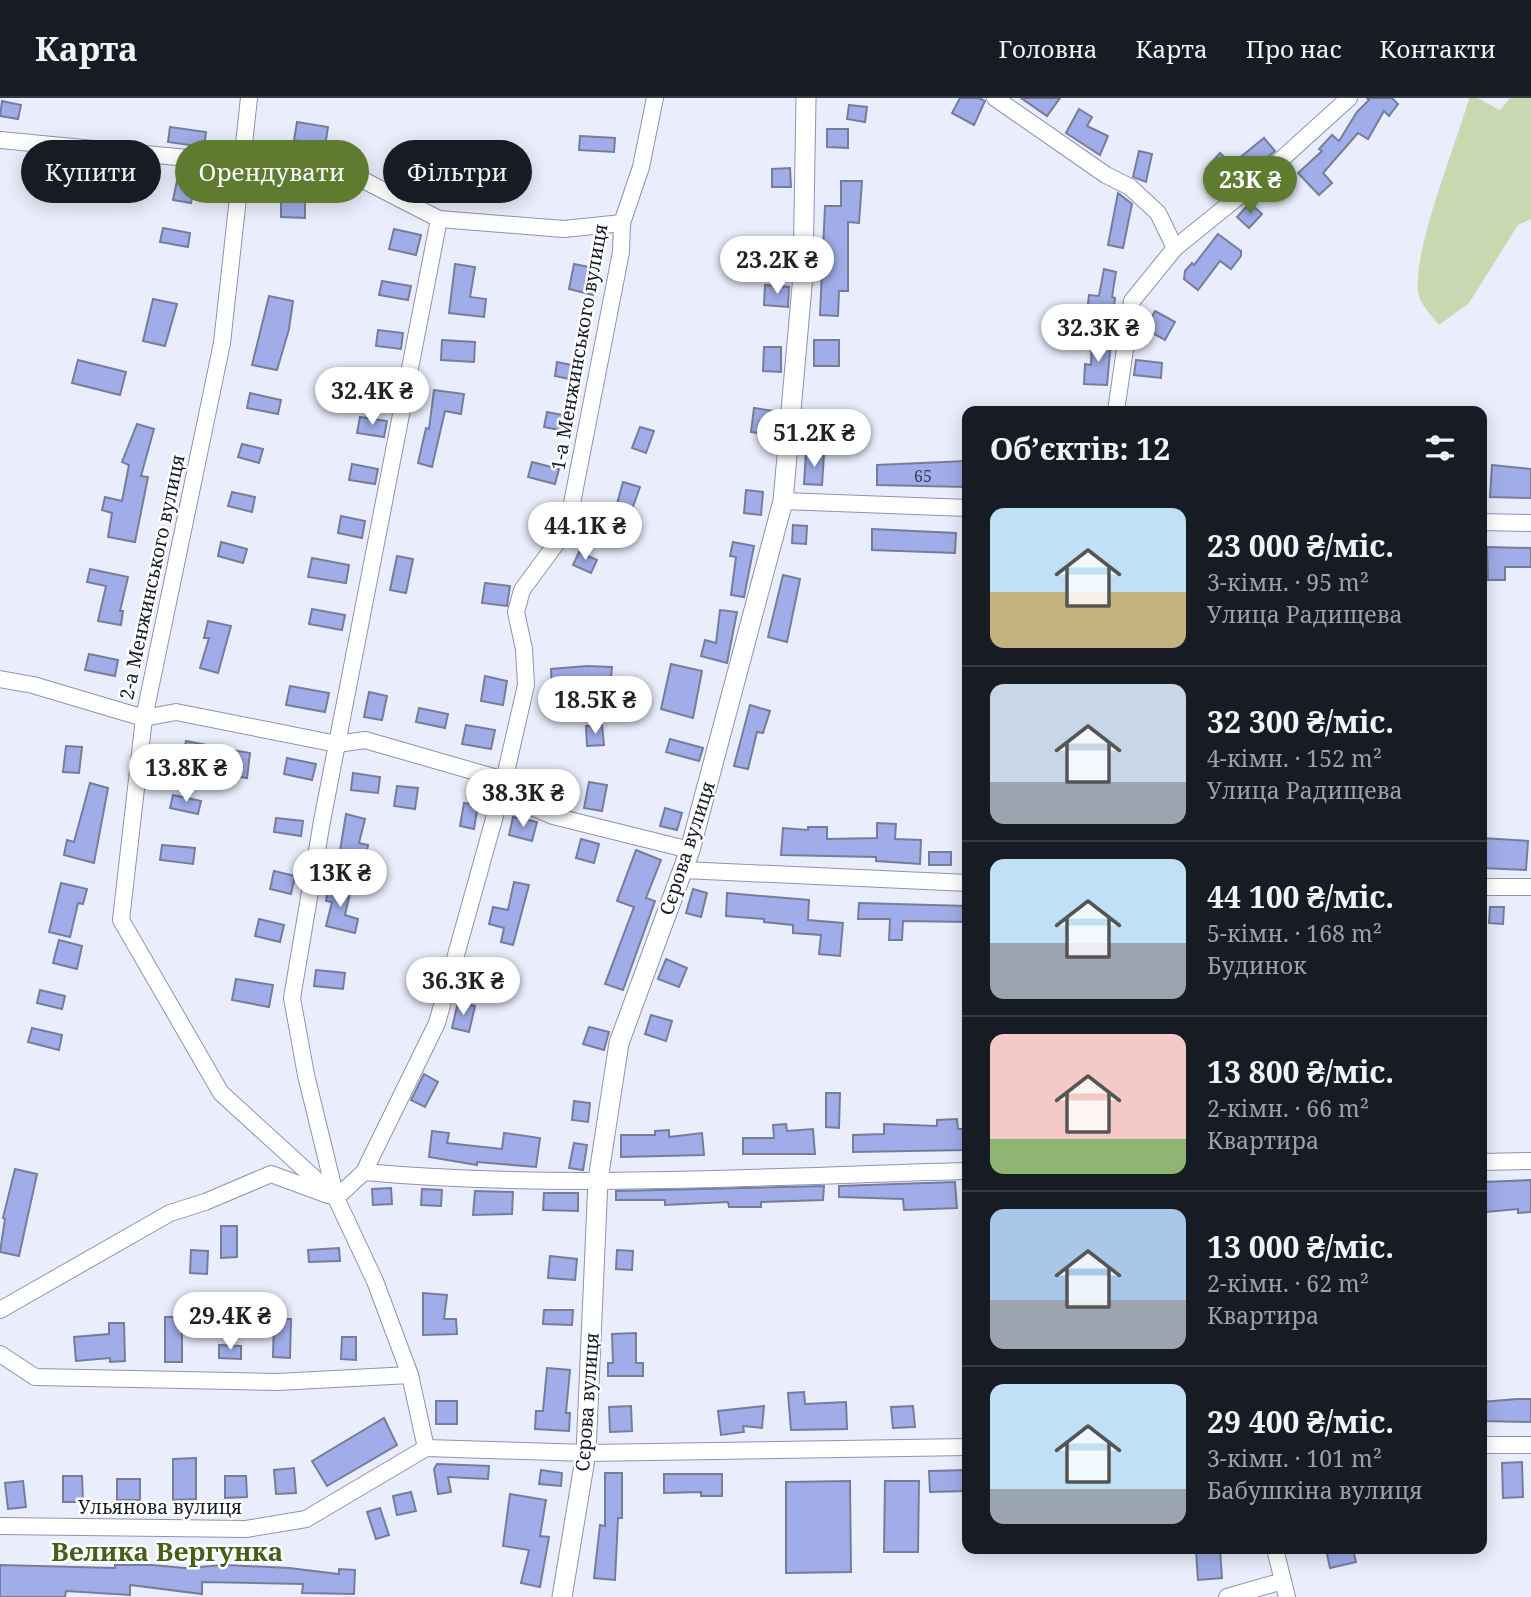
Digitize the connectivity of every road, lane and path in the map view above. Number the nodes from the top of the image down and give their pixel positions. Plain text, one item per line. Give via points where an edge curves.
1 (249, 98) edge
2 (655, 98) edge
3 (806, 98) edge
4 (996, 98) edge
5 (1349, 98) edge
6 (0, 140) edge
7 (243, 140) edge
8 (175, 157) edge
9 (369, 183) edge
10 (236, 203) edge
11 (439, 219) junction
12 (622, 223) junction
13 (1175, 248) junction
14 (1117, 406) edge
15 (783, 501) junction
16 (962, 508) edge
17 (1487, 522) edge
18 (1531, 523) edge
19 (0, 679) edge
20 (144, 718) junction
21 (337, 744) junction
22 (502, 787) junction
23 (690, 850) junction
24 (683, 870) junction
25 (962, 883) edge
26 (1487, 887) edge
27 (1531, 887) edge
28 (1531, 1161) edge
29 (1487, 1162) edge
30 (962, 1171) edge
31 (364, 1172) junction
32 (598, 1180) junction
33 (336, 1198) junction
34 (0, 1310) edge
35 (0, 1354) edge
36 (410, 1375) junction
37 (1487, 1445) edge
38 (1531, 1445) edge
39 (962, 1447) edge
40 (426, 1448) junction
41 (586, 1453) junction
42 (0, 1526) edge
43 (1276, 1554) edge
44 (1285, 1589) edge
45 (562, 1597) edge
46 (1227, 1597) edge

1 - 7 street, 2-а Менжинського вулиця
2 - 12 street, 1-а Менжинського вулиця via 641,167
3 - 15 street, Сєрова вулиця via 803,275
4 - 13 street via 1130,187 1158,213
5 - 13 street
6 - 8 street
9 - 11 street
10 - 20 street, 2-а Менжинського вулиця via 222,343
11 - 12 street via 564,229
11 - 21 street
12 - 22 street, 1-а Менжинського вулиця via 621,252 567,529 522,590 516,612 526,685
13 - 14 street via 1132,302
15 - 16 street
15 - 23 street, Сєрова вулиця
17 - 18 street
19 - 20 street
20 - 21 street via 176,712
20 - 33 street, 2-а Менжинського вулиця via 121,920 221,1093
21 - 22 street via 365,740
21 - 33 street via 292,998
22 - 23 street via 564,819
22 - 31 street, 1-а Менжинського вулиця via 437,1023
23 - 24 street, Сєрова вулиця
24 - 25 street
24 - 32 street, Сєрова вулиця via 619,1043
26 - 27 street
28 - 29 street
30 - 32 street
31 - 32 street via 442,1179
31 - 33 street, 1-а Менжинського вулиця
32 - 41 street, Сєрова вулиця
33 - 34 street via 271,1174 170,1213
33 - 36 street via 375,1281
35 - 36 street via 36,1377 278,1382
36 - 40 street
37 - 38 street
39 - 41 street
40 - 41 street
40 - 42 street, Ульянова вулиця via 294,1521 246,1529
41 - 45 street, Сєрова вулиця
43 - 44 street
44 - 46 street

